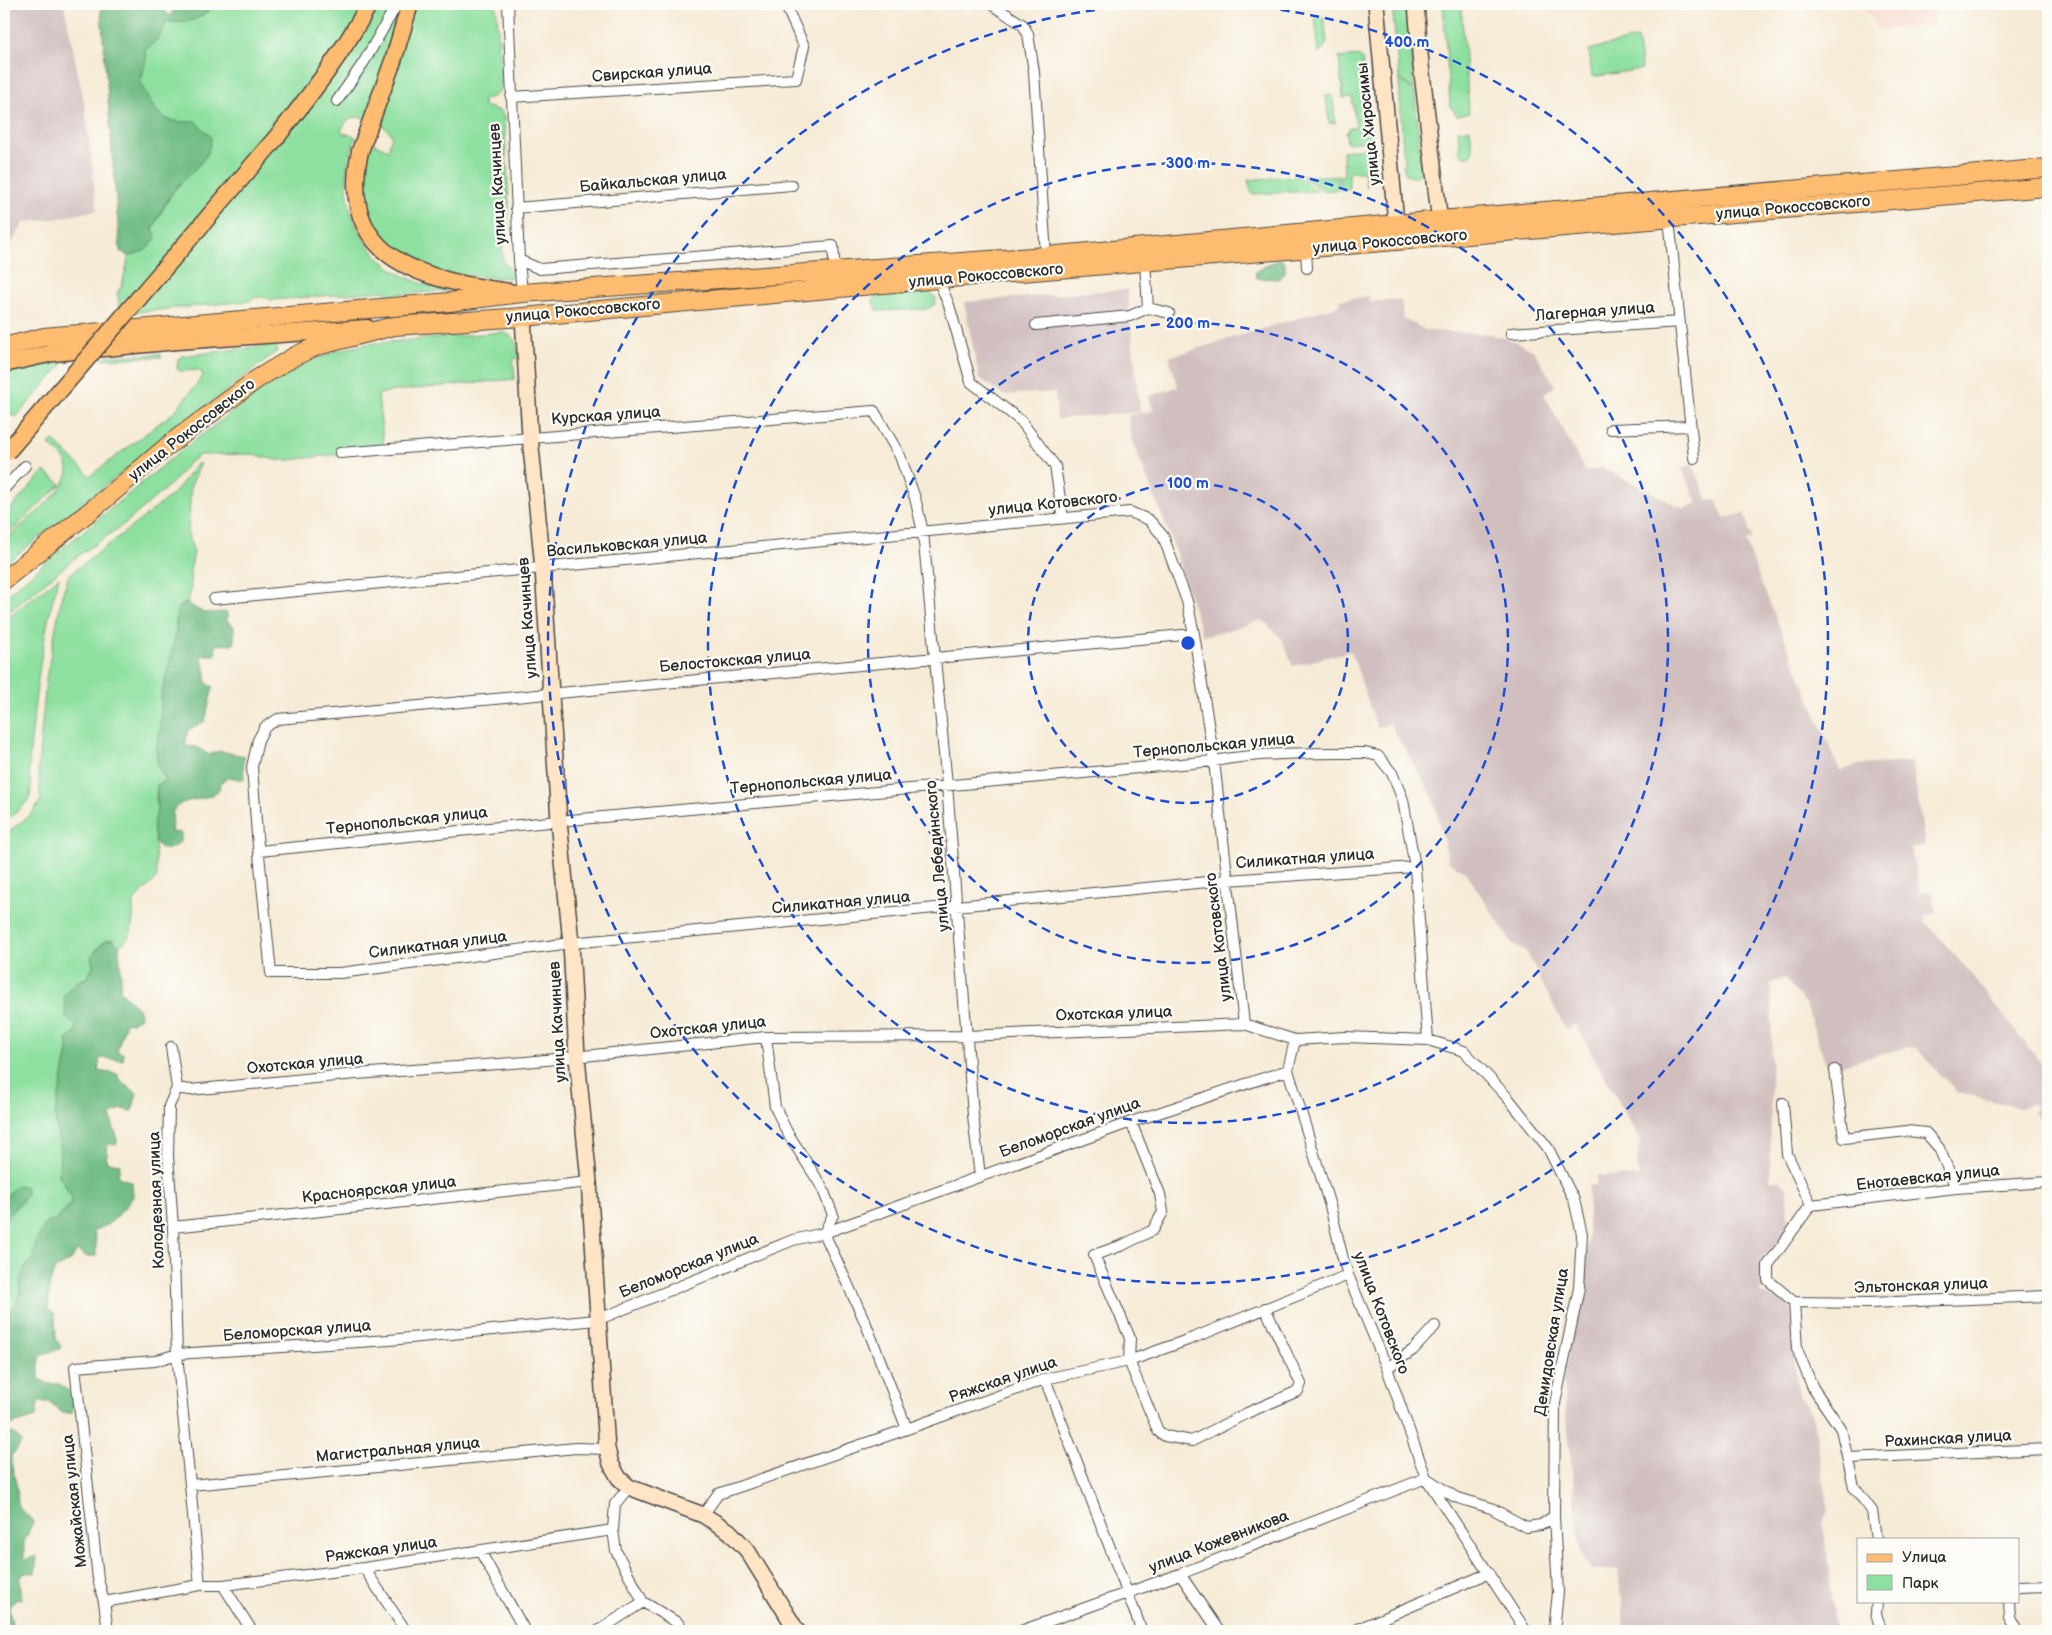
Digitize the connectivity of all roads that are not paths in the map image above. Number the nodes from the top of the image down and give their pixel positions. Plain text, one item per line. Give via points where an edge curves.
1 (369, 4) edge
2 (397, 4) edge
3 (410, 4) edge
4 (508, 4) edge
5 (785, 4) edge
6 (991, 4) edge
7 (1376, 4) edge
8 (1416, 4) edge
9 (511, 97) junction
10 (337, 101) dead end
11 (2048, 168) edge
12 (792, 185) dead end
13 (2048, 187) edge
14 (516, 208) junction
15 (1669, 219) junction
16 (1441, 229) junction
17 (1397, 232) junction
18 (1306, 249) junction
19 (1046, 256) junction
20 (519, 260) junction
21 (1146, 262) junction
22 (1307, 268) dead end
23 (835, 271) junction
24 (938, 279) junction
25 (522, 293) junction
26 (1148, 308) junction
27 (1169, 313) dead end
28 (523, 317) junction
29 (1680, 322) junction
30 (1036, 324) dead end
31 (394, 326) junction
32 (1511, 333) dead end
33 (4, 347) edge
34 (4, 364) edge
35 (1690, 426) junction
36 (1611, 429) dead end
37 (530, 437) junction
38 (340, 453) dead end
39 (5, 455) edge
40 (1694, 458) dead end
41 (25, 466) dead end
42 (4, 489) edge
43 (1063, 518) junction
44 (923, 532) junction
45 (543, 568) junction
46 (4, 580) edge
47 (214, 599) dead end
48 (1194, 634) junction
49 (936, 658) junction
50 (551, 692) junction
51 (1214, 761) junction
52 (948, 784) junction
53 (559, 821) junction
54 (259, 851) junction
55 (1415, 867) junction
56 (1228, 880) junction
57 (958, 907) junction
58 (571, 944) junction
59 (1244, 1024) junction
60 (966, 1036) junction
61 (766, 1037) junction
62 (1295, 1040) junction
63 (1428, 1040) junction
64 (171, 1046) dead end
65 (576, 1057) junction
66 (1288, 1070) junction
67 (1834, 1070) dead end
68 (177, 1088) junction
69 (1783, 1103) dead end
70 (1131, 1122) junction
71 (980, 1177) junction
72 (589, 1182) junction
73 (2048, 1182) edge
74 (1956, 1188) junction
75 (1811, 1205) junction
76 (173, 1227) junction
77 (824, 1232) junction
78 (1348, 1275) junction
79 (2048, 1296) edge
80 (1794, 1302) junction
81 (1265, 1308) junction
82 (597, 1320) junction
83 (1435, 1326) dead end
84 (177, 1354) junction
85 (1129, 1361) junction
86 (75, 1367) joint
87 (1387, 1368) junction
88 (1045, 1379) junction
89 (907, 1429) junction
90 (607, 1449) junction
91 (2048, 1449) edge
92 (1849, 1458) junction
93 (1426, 1478) junction
94 (191, 1484) junction
95 (629, 1487) junction
96 (703, 1515) junction
97 (1554, 1516) junction
98 (613, 1530) junction
99 (1876, 1538) edge
100 (480, 1551) junction
101 (364, 1568) junction
102 (1489, 1573) junction
103 (1180, 1574) junction
104 (200, 1586) junction
105 (223, 1586) junction
106 (2048, 1586) edge
107 (2020, 1587) edge
108 (1127, 1594) junction
109 (104, 1602) junction
110 (643, 1602) junction
111 (1877, 1602) edge
112 (2009, 1602) edge
113 (108, 1631) edge
114 (252, 1631) edge
115 (406, 1631) edge
116 (525, 1631) edge
117 (598, 1631) edge
118 (684, 1631) edge
119 (797, 1631) edge
120 (1025, 1631) edge
121 (1142, 1631) edge
122 (1218, 1631) edge
123 (1353, 1631) edge
124 (1526, 1631) edge
125 (1554, 1631) edge
126 (1882, 1631) edge
127 (2017, 1631) edge

1 - 39 main road, bridge via 332,64 276,138
2 - 10 street
3 - 25 main road via 357,165 356,188 363,221 380,247 402,264 433,277
4 - 9 street, улица Качинцев
5 - 9 street, Свирская улица via 804,46 796,79
6 - 19 street via 1023,26 1028,34 1034,72
7 - 17 main road, улица Хиросимы
8 - 16 main road
9 - 14 street, улица Качинцев
11 - 16 highway, улица Рокоссовского
12 - 14 street, Байкальская улица
13 - 15 highway, улица Рокоссовского
14 - 20 street, улица Качинцев
15 - 16 highway, улица Рокоссовского
15 - 29 street
16 - 17 highway, улица Рокоссовского
17 - 18 highway, улица Рокоссовского
17 - 19 highway, улица Рокоссовского
18 - 21 highway, улица Рокоссовского
18 - 22 street
19 - 23 highway, улица Рокоссовского
20 - 23 street, улица Качинцев via 540,269 833,246
20 - 25 street
21 - 24 highway, улица Рокоссовского
21 - 26 street
23 - 25 highway, улица Рокоссовского
24 - 28 highway, улица Рокоссовского
24 - 43 street via 949,305 971,382 1021,421 1055,466
25 - 33 highway, улица Рокоссовского via 44,337
26 - 27 street
26 - 30 street via 1130,316
28 - 31 highway, улица Рокоссовского
28 - 37 main road, улица Качинцев
29 - 32 street, Лагерная улица
29 - 35 street
31 - 34 main road via 72,351
31 - 46 highway, улица Рокоссовского via 317,346 256,379 171,443
35 - 36 street
35 - 40 street
37 - 38 street, Курская улица
37 - 44 street, Курская улица via 874,411 900,456
37 - 45 main road, улица Качинцев
41 - 42 street
43 - 44 street, улица Котовского
43 - 48 street, улица Котовского via 1130,512 1149,520 1163,536 1187,601
44 - 45 street, Васильковская улица
44 - 49 street, улица Лебединского
45 - 47 street, Васильковская улица
45 - 50 main road, улица Качинцев
48 - 49 street, Белостокская улица
48 - 51 street, улица Котовского
49 - 50 street, Белостокская улица
49 - 52 street, улица Лебединского
50 - 53 main road, улица Качинцев
50 - 54 street, Белостокская улица via 278,718 265,727 252,767
51 - 52 street, Тернопольская улица
51 - 55 street, Тернопольская улица via 1284,753 1365,753 1378,756 1392,773 1403,800
51 - 56 street, улица Котовского
52 - 53 street, Тернопольская улица
52 - 57 street, улица Лебединского
53 - 54 street, Тернопольская улица
53 - 58 main road, улица Качинцев
54 - 58 street, Силикатная улица via 271,973 340,973
55 - 56 street, Силикатная улица
55 - 63 street
56 - 57 street, Силикатная улица
56 - 59 street, улица Котовского
57 - 58 street, Силикатная улица
57 - 60 street, улица Лебединского
58 - 65 main road, улица Качинцев
59 - 60 street, Охотская улица
59 - 62 street
60 - 61 street, Охотская улица
60 - 71 street, улица Лебединского
61 - 65 street, Охотская улица
61 - 77 street via 775,1107 822,1187 833,1215
62 - 63 street, Демидовская улица via 1346,1037
62 - 66 street
63 - 97 street, Демидовская улица via 1464,1051 1489,1078 1548,1148 1574,1200 1582,1234 1579,1279 1555,1404
64 - 68 street, Колодезная улица
65 - 68 street, Охотская улица via 190,1090
65 - 72 main road, улица Качинцев
66 - 70 street, Беломорская улица
66 - 78 street, улица Котовского
67 - 74 street via 1844,1138 1907,1130 1926,1133 1940,1148
68 - 76 street, Колодезная улица via 169,1106 168,1156
69 - 75 street via 1787,1154
70 - 71 street, Беломорская улица
70 - 85 street via 1160,1194 1163,1212 1153,1230 1094,1255 1130,1338
71 - 77 street, Беломорская улица
72 - 76 street, Красноярская улица
72 - 82 main road, улица Качинцев
73 - 74 street, Енотаевская улица
74 - 75 street, Енотаевская улица
75 - 80 street via 1768,1265 1768,1280
76 - 84 street, Колодезная улица
77 - 82 street, Беломорская улица via 793,1240
77 - 89 street via 866,1324
78 - 81 street, Ряжская улица
78 - 87 street, улица Котовского
79 - 80 street, Эльтонская улица via 1869,1303
80 - 92 street via 1797,1349 1813,1388 1841,1428
81 - 85 street, Ряжская улица
81 - 85 street via 1301,1384 1298,1391 1192,1441 1165,1436 1158,1431
82 - 84 street, Беломорская улица via 389,1340
82 - 90 main road, улица Качинцев
83 - 87 street via 1413,1350
84 - 86 street, Беломорская улица via 155,1361
84 - 94 street, Колодезная улица
85 - 88 street, Ряжская улица
86 - 109 street, Можайская улица via 98,1579
87 - 93 street, улица Котовского
88 - 89 street, Ряжская улица
88 - 108 street
89 - 96 street, Ряжская улица via 718,1494
90 - 94 street, Магистральная улица via 576,1448
90 - 95 main road, улица Качинцев via 619,1478
91 - 92 street, Рахинская улица
92 - 99 street via 1854,1487 1872,1511
93 - 97 street via 1455,1497 1491,1508 1526,1527 1541,1525
93 - 102 street, улица Котовского
93 - 103 street, улица Кожевникова
94 - 104 street, Колодезная улица
95 - 96 main road, улица Качинцев
95 - 98 street via 615,1504
96 - 119 main road, улица Качинцев via 728,1530 747,1550
97 - 125 street, Демидовская улица via 1558,1592
98 - 100 street, Ряжская улица
98 - 110 street via 616,1551
100 - 101 street, Ряжская улица
100 - 116 street
101 - 105 street, Ряжская улица
101 - 115 street
102 - 123 street
102 - 124 street, улица Котовского
103 - 108 street, улица Кожевникова
103 - 122 street
104 - 105 street, Ряжская улица
104 - 109 street, Ряжская улица
105 - 114 street
106 - 107 street
108 - 120 street, улица Кожевникова
108 - 121 street
109 - 113 street, Можайская улица
110 - 117 street
110 - 118 street via 678,1623
111 - 126 street via 1876,1614
112 - 127 street via 2010,1618

